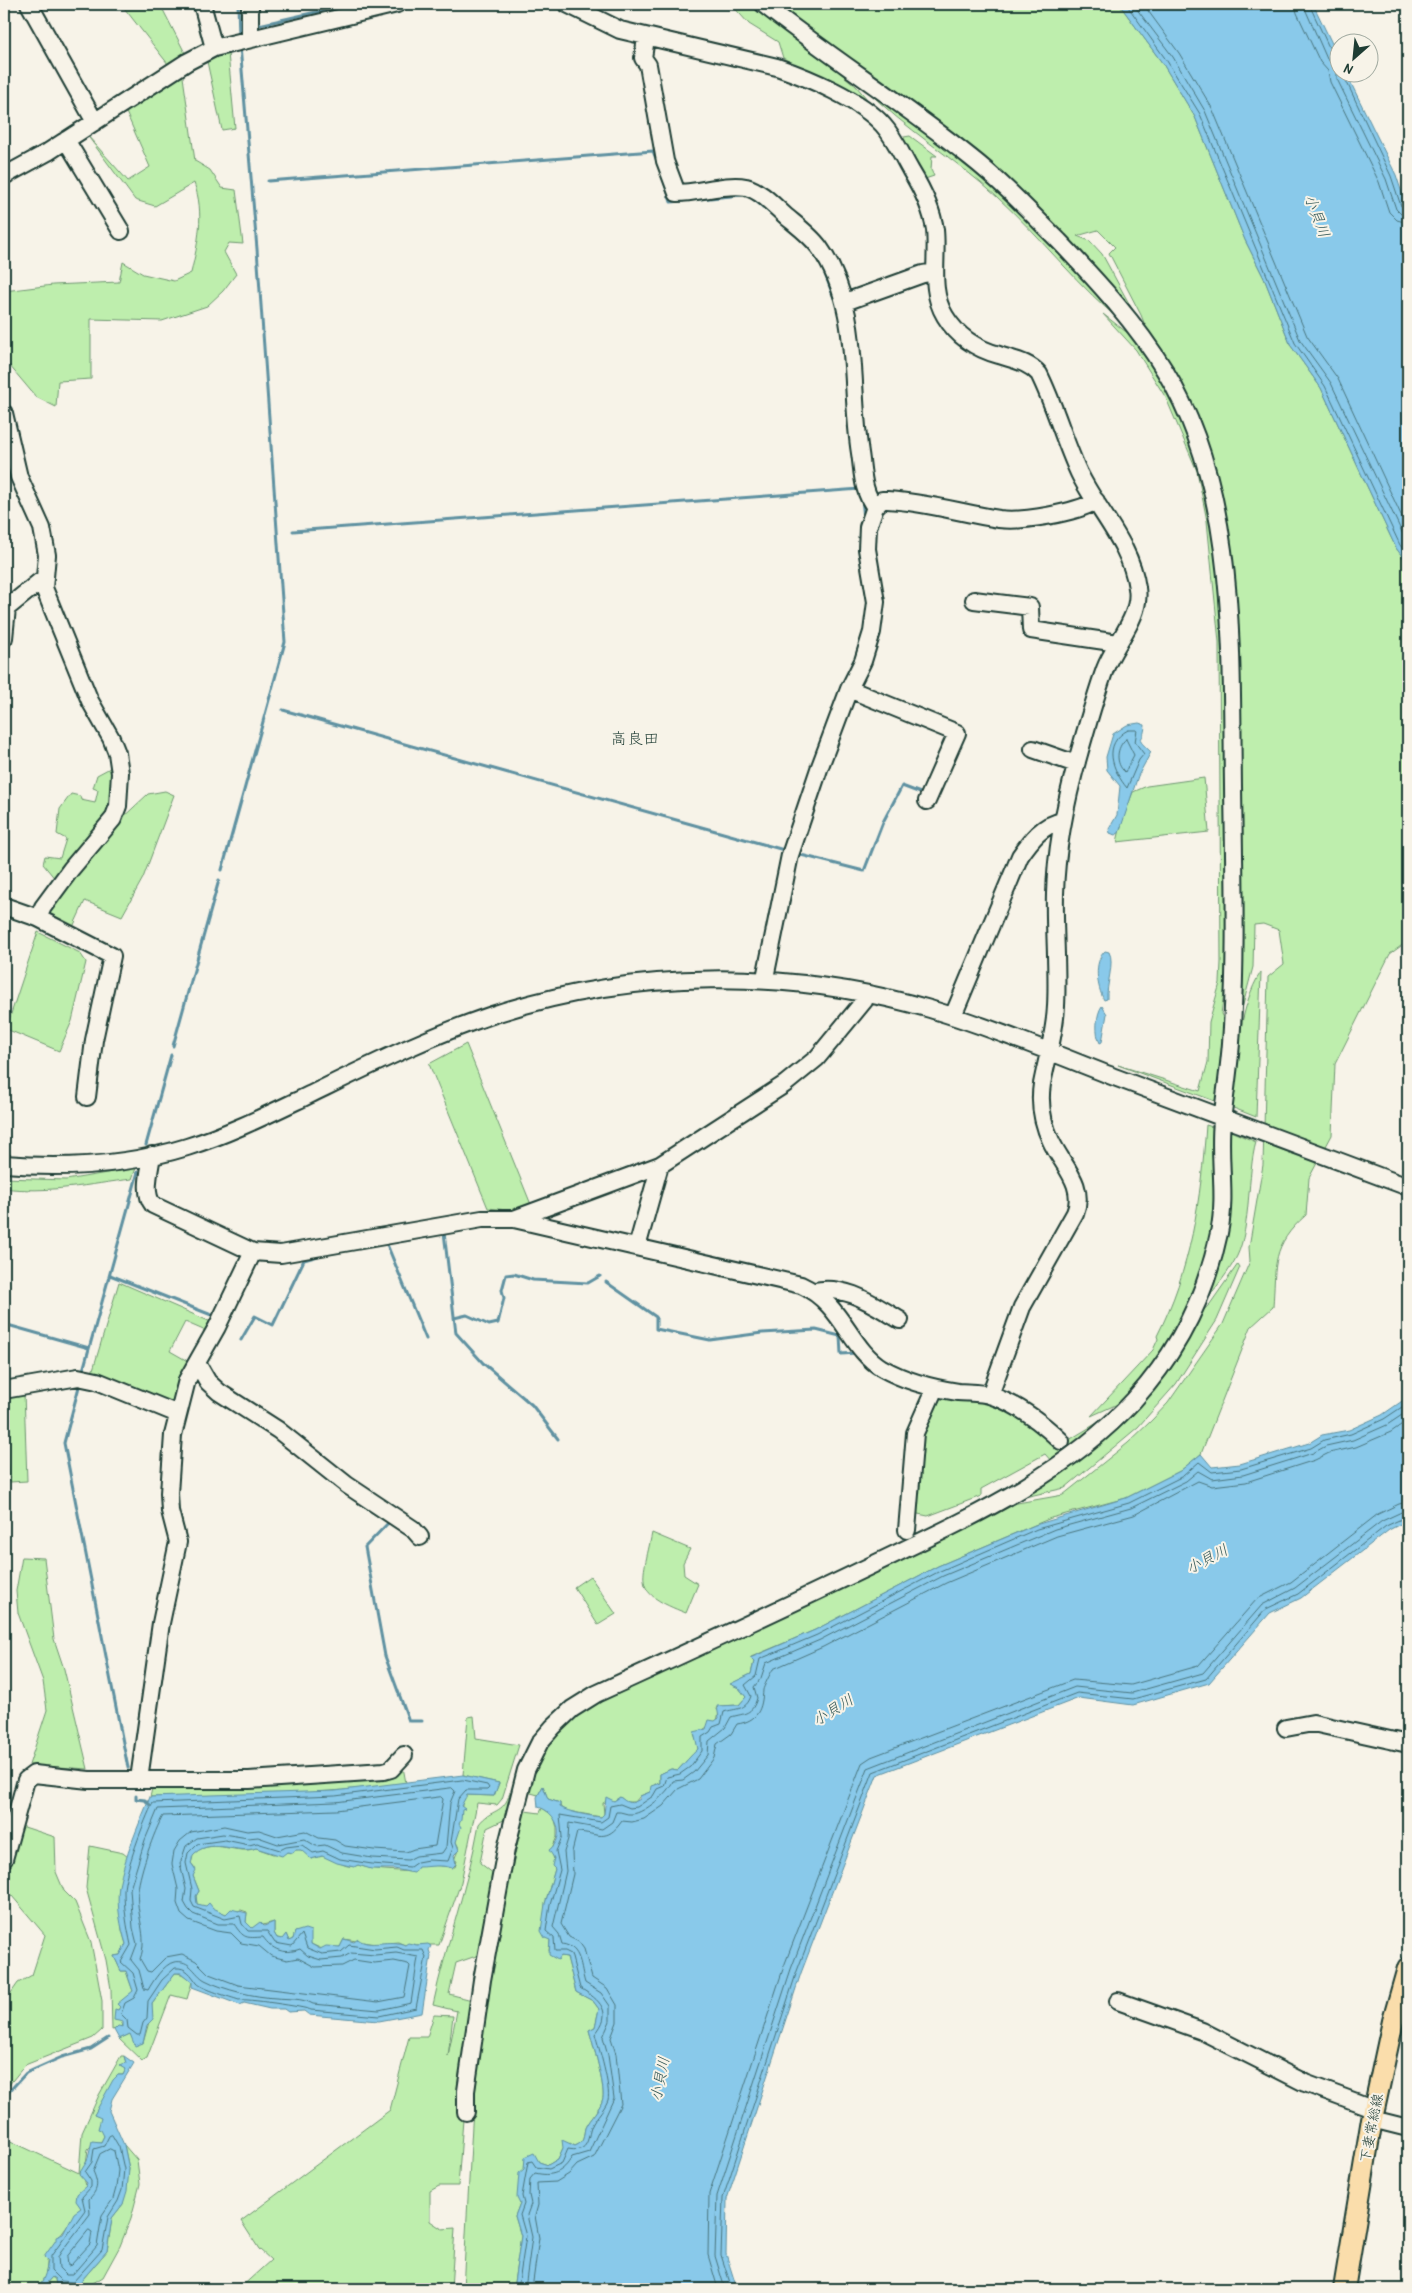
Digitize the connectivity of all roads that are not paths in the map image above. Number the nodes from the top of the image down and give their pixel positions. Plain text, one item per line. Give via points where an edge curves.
1 (29, 4) edge
2 (202, 4) edge
3 (250, 4) edge
4 (397, 4) edge
5 (567, 4) edge
6 (763, 4) edge
7 (646, 38) junction
8 (244, 40) junction
9 (214, 48) junction
10 (95, 122) junction
11 (66, 140) junction
12 (4, 176) edge
13 (121, 231) dead end
14 (935, 272) junction
15 (845, 302) junction
16 (4, 413) edge
17 (1096, 502) junction
18 (875, 507) junction
19 (44, 578) junction
20 (974, 600) dead end
21 (4, 638) edge
22 (1118, 643) junction
23 (849, 689) junction
24 (1033, 749) dead end
25 (1076, 764) junction
26 (927, 801) dead end
27 (1062, 821) junction
28 (4, 906) edge
29 (38, 918) junction
30 (767, 981) junction
31 (867, 994) junction
32 (953, 1016) junction
33 (1050, 1052) junction
34 (87, 1097) dead end
35 (1228, 1119) junction
36 (152, 1155) junction
37 (4, 1164) edge
38 (660, 1165) junction
39 (1408, 1187) edge
40 (514, 1219) junction
41 (637, 1247) junction
42 (253, 1252) junction
43 (814, 1291) junction
44 (900, 1320) dead end
45 (196, 1363) junction
46 (935, 1388) junction
47 (4, 1390) edge
48 (990, 1395) junction
49 (178, 1414) junction
50 (1062, 1441) dead end
51 (907, 1530) dead end
52 (420, 1537) dead end
53 (1286, 1728) dead end
54 (1408, 1744) edge
55 (404, 1755) dead end
56 (139, 1779) junction
57 (4, 1859) edge
58 (1408, 1968) edge
59 (1118, 2001) dead end
60 (466, 2112) dead end
61 (1373, 2114) junction
62 (1408, 2128) edge
63 (1344, 2289) edge

1 - 10 street
2 - 9 street
3 - 8 street
4 - 8 street
5 - 7 street via 620,30
6 - 35 street via 1000,181 1081,265 1144,339 1168,376 1195,431 1209,476 1218,522 1231,667 1234,980
7 - 14 street via 802,75 888,122 931,210 935,229
7 - 15 street via 643,58 648,65 665,161 678,193 739,187 760,194 818,246 829,263
8 - 9 street
9 - 10 street via 186,62
10 - 11 street
11 - 12 street
11 - 13 street
14 - 15 street
14 - 17 street via 939,303 959,333 981,349 1028,365 1039,374 1079,473
15 - 18 street via 852,335 853,399 862,471 866,496
16 - 19 street via 20,477 42,528 47,555
17 - 18 street via 1064,514 1002,519 917,501 882,500
17 - 22 street via 1122,544 1138,588 1136,606
18 - 23 street via 867,536 876,611 863,661
19 - 21 street via 7,608
19 - 29 street via 44,588 90,700 117,753 121,790 113,819 71,869
20 - 22 street via 1030,608 1031,630
22 - 25 street via 1105,667
23 - 26 street via 957,733
23 - 30 street via 790,854
24 - 25 street
25 - 27 street
27 - 32 street via 1045,827 1020,856
27 - 33 street via 1055,892 1056,1006
28 - 29 street
29 - 34 street via 112,956 94,1040
30 - 31 street
30 - 36 street via 666,981 620,986 577,993 497,1014 432,1037 214,1138
31 - 32 street
31 - 38 street via 817,1058 785,1084
32 - 33 street
33 - 35 street
33 - 48 street via 1042,1088 1042,1112 1051,1142 1077,1186 1079,1200 1075,1213 1022,1308
35 - 39 street
35 - 60 street via 1223,1205 1209,1274 1195,1309 1169,1356 1133,1402 1114,1420 1057,1465 1014,1493 786,1606 596,1694 572,1709 540,1742 526,1770 506,1849 482,1980 466,2091
36 - 37 street via 69,1166
36 - 42 street via 148,1185 148,1200 152,1205
38 - 40 street
38 - 41 street
40 - 41 street
40 - 42 street via 482,1219 281,1254
41 - 43 street via 801,1285
42 - 45 street
43 - 44 street via 828,1288 856,1295
43 - 46 street via 833,1309 878,1365
45 - 49 street via 187,1380
45 - 52 street via 219,1392 278,1430
46 - 48 street
46 - 51 street via 915,1433
47 - 49 street via 78,1377 97,1381
48 - 50 street via 1005,1401
49 - 56 street via 173,1434 169,1492 178,1542 162,1623
53 - 54 street via 1313,1723
55 - 56 street via 391,1769 369,1773 249,1780
56 - 57 street via 28,1776
58 - 61 main road, 下妻常総線
59 - 61 street via 1202,2031
61 - 62 street
61 - 63 main road, 下妻常総線

